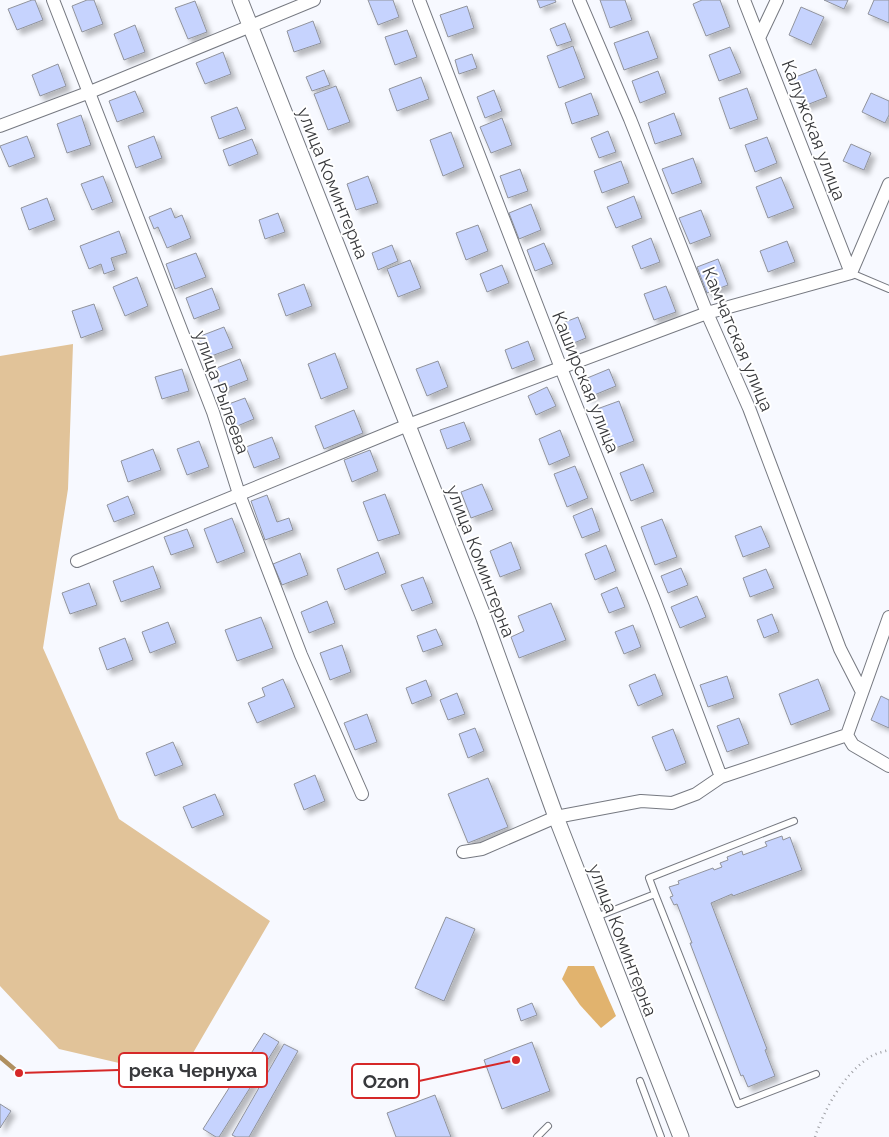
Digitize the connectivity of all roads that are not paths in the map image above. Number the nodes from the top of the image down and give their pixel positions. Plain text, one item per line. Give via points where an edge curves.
1 (54, 0) edge
2 (240, 0) edge
3 (314, 0) edge
4 (419, 0) edge
5 (579, 0) edge
6 (744, 0) edge
7 (777, 0) edge
8 (251, 27) junction
9 (759, 38) junction
10 (90, 92) junction
11 (0, 126) edge
12 (889, 184) edge
13 (851, 273) junction
14 (889, 290) edge
15 (707, 313) junction
16 (561, 368) junction
17 (408, 425) junction
18 (239, 494) junction
19 (77, 561) dead end
20 (889, 617) edge
21 (862, 692) junction
22 (847, 735) junction
23 (889, 766) edge
24 (721, 776) junction
25 (362, 794) dead end
26 (556, 817) junction
27 (794, 821) dead end
28 (463, 852) dead end
29 (655, 894) junction
30 (595, 918) junction
31 (816, 1074) dead end
32 (640, 1081) dead end
33 (548, 1126) dead end
34 (538, 1137) edge
35 (661, 1137) edge
36 (681, 1137) edge

1 - 10 street, улица Рылеева
2 - 8 street, улица Коминтерна
3 - 8 street
4 - 16 street, Каширская улица
5 - 15 street, Камчатская улица
6 - 9 street, Калужская улица
7 - 9 street
8 - 10 street
8 - 17 street, улица Коминтерна
9 - 13 street, Калужская улица
10 - 11 street
10 - 18 street, улица Рылеева via 213,412
12 - 13 street
13 - 14 lane
13 - 15 street
15 - 16 street
15 - 21 street, Камчатская улица via 749,408 840,649
16 - 17 street
16 - 24 street, Каширская улица via 656,602
17 - 18 street
17 - 26 street, улица Коминтерна via 484,618
18 - 19 street
18 - 25 street, улица Рылеева via 301,656
20 - 21 street
21 - 22 street
22 - 23 street via 853,746
22 - 24 street
24 - 26 street via 696,794 672,803 641,801
26 - 28 street via 482,849
26 - 30 street, улица Коминтерна
27 - 29 lane via 649,878
29 - 30 lane
29 - 31 lane via 738,1104
30 - 36 street, улица Коминтерна
32 - 35 lane
33 - 34 lane

